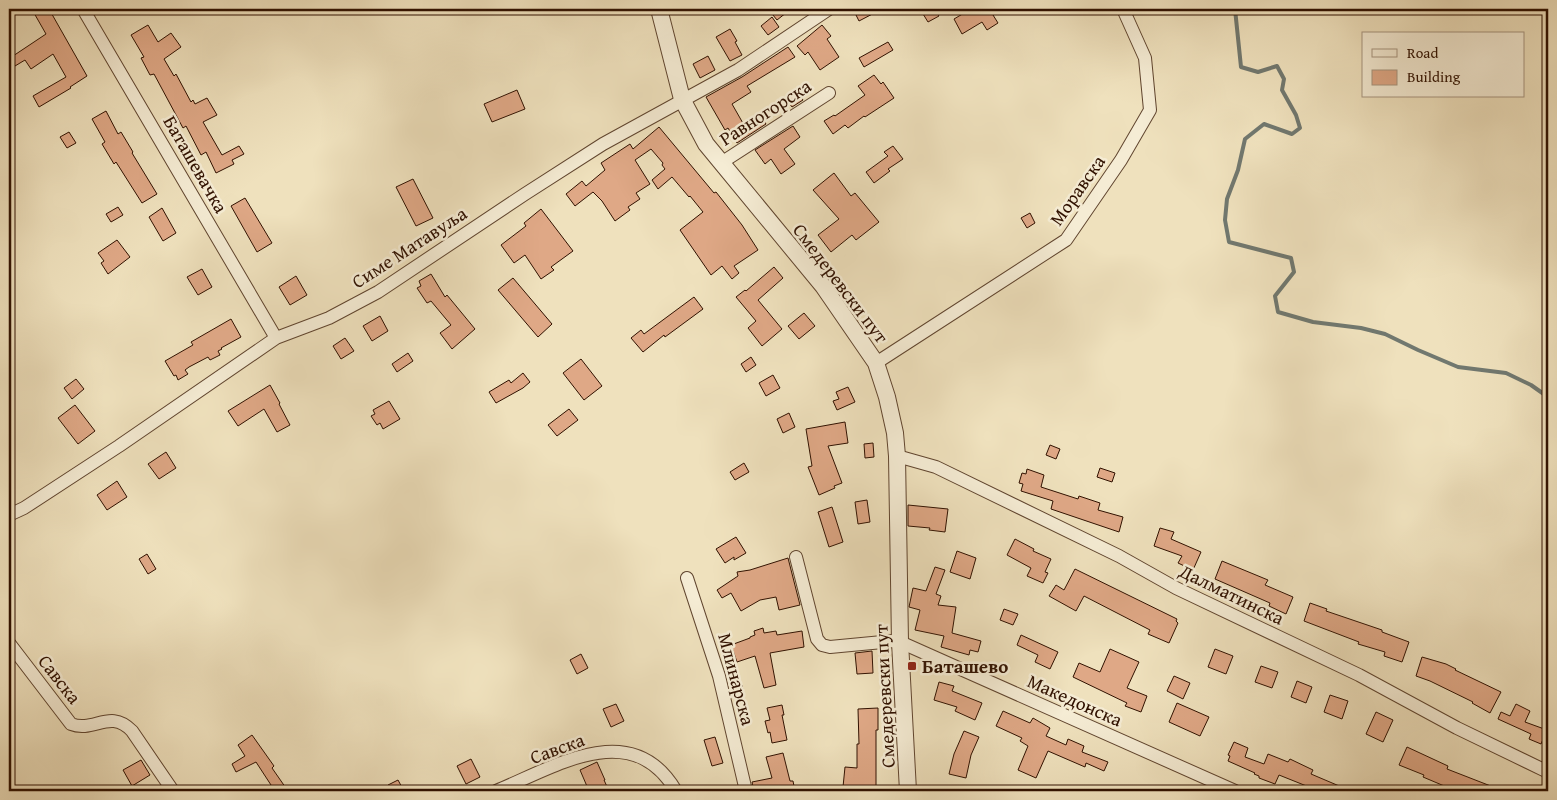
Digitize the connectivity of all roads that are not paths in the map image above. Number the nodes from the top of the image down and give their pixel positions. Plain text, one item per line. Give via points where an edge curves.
1 (83, 9) edge
2 (658, 9) edge
3 (829, 9) edge
4 (1122, 9) edge
5 (829, 93) dead end
6 (682, 99) junction
7 (721, 163) junction
8 (276, 338) junction
9 (876, 363) junction
10 (897, 456) junction
11 (9, 515) edge
12 (796, 557) dead end
13 (687, 578) dead end
14 (900, 642) junction
15 (9, 643) edge
16 (1548, 772) edge
17 (173, 791) edge
18 (496, 791) edge
19 (676, 791) edge
20 (746, 791) edge
21 (908, 791) edge
22 (1235, 791) edge

1 - 8 street, Баташевачка
2 - 6 street, Смедеревски пут
3 - 6 street, Симе Матавуља via 738,70
4 - 9 street, Моравска via 1145,58 1150,110 1121,160 1066,240
5 - 7 street, Равногорска
6 - 7 street, Смедеревски пут via 706,144
6 - 8 street, Симе Матавуља via 572,164 378,292 329,318
7 - 9 street, Смедеревски пут via 823,286
8 - 11 street, Симе Матавуља via 119,446
9 - 10 street, Смедеревски пут via 887,396
10 - 14 street, Смедеревски пут
10 - 16 street, Далматинска via 936,467
12 - 14 street via 817,639 822,645 830,648
13 - 20 street, Млинарска via 719,676
14 - 21 street, Смедеревски пут
14 - 22 street, Македонска
15 - 17 street, Савска via 71,724 82,727 112,720 128,727
18 - 19 street, Савска via 580,756 615,751 652,762

